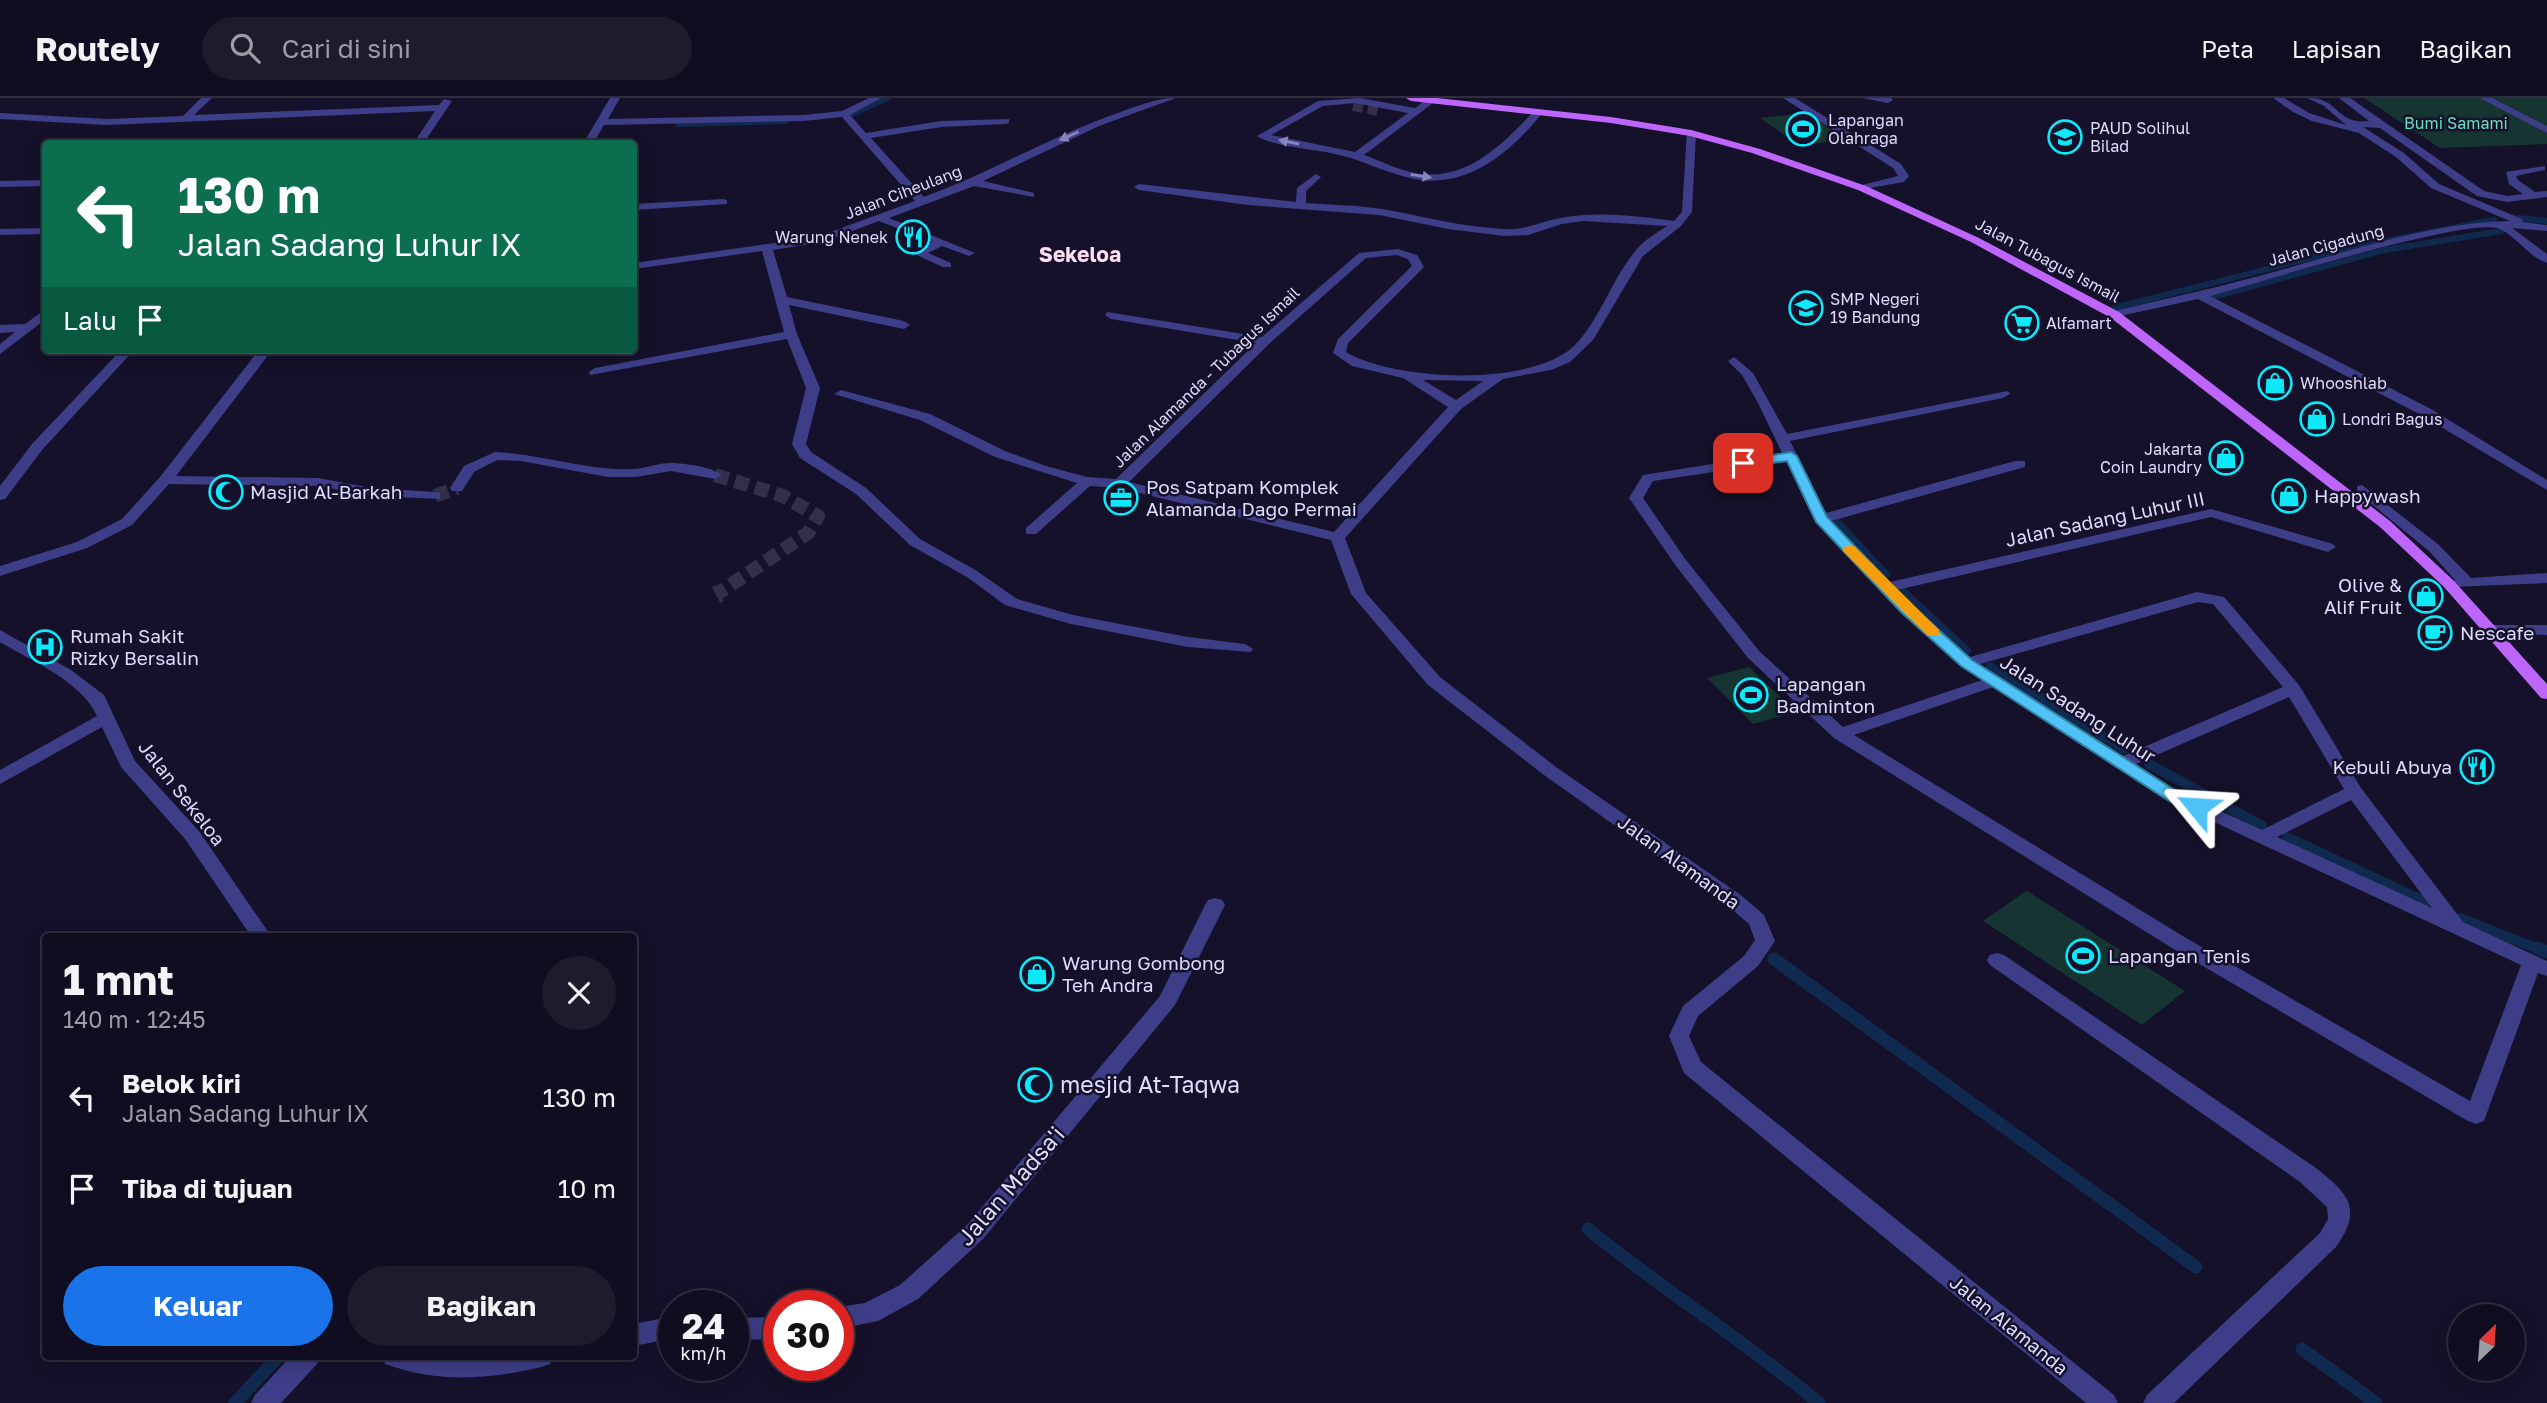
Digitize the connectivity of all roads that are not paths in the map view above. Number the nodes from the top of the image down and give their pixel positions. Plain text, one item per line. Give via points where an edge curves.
1 (207, 98) edge
2 (449, 98) edge
3 (615, 98) edge
4 (876, 98) edge
5 (1171, 98) edge
6 (1411, 98) edge
7 (1788, 98) edge
8 (1867, 98) edge
9 (2278, 98) edge
10 (2312, 98) edge
11 (2344, 98) edge
12 (2485, 98) edge
13 (1888, 100) dead end
14 (1430, 101) junction
15 (1332, 102) junction
16 (1353, 106) tunnel mouth
17 (443, 108) junction
18 (1379, 111) tunnel mouth
19 (1538, 112) junction
20 (844, 114) junction
21 (1412, 114) junction
22 (0, 116) edge
23 (185, 119) junction
24 (1006, 121) dead end
25 (601, 122) junction
26 (2382, 125) junction
27 (2354, 126) junction
28 (2547, 130) edge
29 (1691, 133) junction
30 (863, 136) junction
31 (421, 140) edge
32 (590, 140) edge
33 (1356, 156) junction
34 (2541, 168) dead end
35 (1315, 177) dead end
36 (972, 182) junction
37 (42, 183) edge
38 (0, 184) edge
39 (1139, 187) dead end
40 (1862, 188) junction
41 (2547, 194) edge
42 (1030, 195) dead end
43 (2533, 196) junction
44 (723, 202) dead end
45 (922, 202) junction
46 (1301, 204) junction
47 (637, 206) edge
48 (880, 218) junction
49 (1675, 224) junction
50 (2500, 224) junction
51 (2527, 225) junction
52 (2547, 228) edge
53 (42, 231) edge
54 (0, 232) edge
55 (942, 242) junction
56 (767, 248) junction
57 (970, 253) dead end
58 (2547, 260) edge
59 (947, 265) dead end
60 (637, 266) edge
61 (2201, 296) junction
62 (782, 300) junction
63 (1111, 315) dead end
64 (2115, 315) junction
65 (42, 316) edge
66 (904, 325) dead end
67 (29, 327) junction
68 (0, 329) edge
69 (791, 334) junction
70 (1265, 341) junction
71 (0, 351) edge
72 (124, 354) edge
73 (263, 354) edge
74 (1734, 360) dead end
75 (595, 372) dead end
76 (1500, 375) junction
77 (1409, 377) junction
78 (841, 394) dead end
79 (2003, 394) dead end
80 (1456, 406) junction
81 (1781, 439) junction
82 (1791, 456) junction
83 (2020, 464) dead end
84 (715, 475) tunnel mouth
85 (165, 480) junction
86 (1087, 481) junction
87 (1119, 484) junction
88 (2547, 485) edge
89 (457, 488) tunnel mouth
90 (2362, 489) dead end
91 (0, 496) edge
92 (435, 496) tunnel mouth
93 (1821, 519) junction
94 (1031, 531) dead end
95 (1337, 537) junction
96 (2328, 547) dead end
97 (0, 571) edge
98 (2547, 578) edge
99 (2468, 583) junction
100 (2449, 584) junction
101 (1888, 587) junction
102 (2547, 629) edge
103 (2490, 630) junction
104 (0, 635) edge
105 (1245, 649) dead end
106 (1967, 663) junction
107 (1996, 681) junction
108 (2293, 690) junction
109 (2547, 694) edge
110 (107, 717) junction
111 (1840, 734) junction
112 (2122, 763) junction
113 (0, 778) edge
114 (2354, 791) junction
115 (2263, 837) junction
116 (1215, 905) dead end
117 (2457, 928) junction
118 (259, 933) edge
119 (1997, 960) dead end
120 (2540, 965) edge
121 (854, 1315) edge
122 (658, 1330) edge
123 (637, 1334) edge
124 (304, 1360) edge
125 (410, 1360) edge
126 (521, 1360) edge
127 (264, 1403) edge
128 (2105, 1403) edge
129 (2156, 1403) edge

1 - 23 street
2 - 17 street
3 - 25 street
4 - 20 street
5 -> 36 street, Jalan Ciheulang via 1067,136
6 - 14 main road, Jalan Tubagus Ismail
7 - 40 street via 1897,166 1904,176
8 - 13 street
9 - 27 street via 2325,124
10 - 27 street
11 - 26 street
12 - 28 street
14 - 19 main road, Jalan Tubagus Ismail
14 - 21 street
15 - 16 street
15 - 21 street via 1355,100
33 -> 15 street via 1262,136 1312,107
17 - 23 street
17 - 31 street
18 - 21 street
19 - 29 main road, Jalan Tubagus Ismail
33 -> 19 street via 1418,177 1467,173 1490,160
20 - 25 street
20 - 30 street
21 - 33 street
22 - 23 street via 81,122
24 - 30 street via 941,124
25 - 32 street
26 - 27 street
26 - 43 street via 2480,194 2507,199
27 - 51 street via 2400,155 2435,186
29 - 40 main road, Jalan Tubagus Ismail
29 - 49 street, Jalan Alamanda - Tubagus Ismail via 1689,204
30 - 45 street
34 - 43 street via 2510,174 2513,182
35 - 46 street via 1301,190
36 - 42 street
36 - 45 street, Jalan Ciheulang
37 - 38 street
39 - 46 street via 1248,202
40 - 64 main road, Jalan Tubagus Ismail via 1975,240
41 - 43 street
44 - 47 street
45 - 48 street, Jalan Ciheulang
46 - 49 street via 1504,233 1583,218
48 - 55 street
48 - 56 street, Jalan Ciheulang via 819,240
49 - 76 street, Jalan Alamanda - Tubagus Ismail via 1640,252 1592,331 1566,359 1531,372
50 - 51 street, Jalan Cigadung
50 - 58 street
50 - 61 street, Jalan Cigadung via 2381,246
51 - 52 street, Jalan Cigadung
53 - 54 street
55 - 57 street
55 - 59 street via 918,253
56 - 60 street, Jalan Ciheulang
56 - 62 street
61 - 64 street, Jalan Cigadung
61 - 88 street via 2427,412
62 - 66 street
62 - 69 street
63 - 70 street
64 - 100 main road, Jalan Tubagus Ismail via 2385,524
65 - 67 street
67 - 68 street
67 - 71 street
69 - 75 street
69 - 105 street via 813,388 800,450 861,491 915,542 1011,602 1084,622
70 - 77 street, Jalan Alamanda - Tubagus Ismail via 1363,255 1398,252 1413,257 1418,267 1342,342 1339,352 1364,368
70 - 87 street, Jalan Alamanda - Tubagus Ismail
72 - 91 street via 37,447
73 - 85 street
74 - 81 street, Jalan Sadang Luhur via 1764,401
76 - 77 street, Jalan Alamanda - Tubagus Ismail
76 - 80 street, Jalan Alamanda - Tubagus Ismail
77 - 80 street, Jalan Alamanda - Tubagus Ismail
78 - 86 street via 925,416 1000,454
79 - 81 street
80 - 95 street, Jalan Alamanda - Tubagus Ismail
81 - 82 street, Jalan Sadang Luhur
82 - 93 street, Jalan Sadang Luhur
82 - 111 street via 1648,478 1636,498 1754,655
83 - 93 street
84 - 89 street via 671,467 608,473 495,456 469,469
85 - 92 street via 318,482 372,492
85 - 97 street via 127,522 101,537
86 - 87 street
86 - 94 street
87 - 95 street, Jalan Alamanda - Tubagus Ismail
90 - 99 street via 2434,548
93 - 101 street, Jalan Sadang Luhur
95 - 128 street, Jalan Alamanda via 1359,594 1434,681 1757,920 1765,941 1751,961 1690,1011 1679,1036 1692,1067
96 - 101 street, Jalan Sadang Luhur III via 2211,513
98 - 99 street
99 - 100 street
100 - 103 main road, Jalan Tubagus Ismail
101 - 106 street, Jalan Sadang Luhur
102 - 103 street
103 - 109 main road, Jalan Tubagus Ismail
104 - 110 street, Jalan Sekeloa via 99,699
106 - 107 street, Jalan Sadang Luhur
106 - 108 street via 2207,598 2218,600
107 - 111 street
107 - 112 street, Jalan Sadang Luhur
108 - 112 street
108 - 114 street
110 - 113 street
110 - 118 street, Jalan Sekeloa via 127,763 192,835
111 - 120 street via 2179,943 2476,1115
112 - 115 street, Jalan Sadang Luhur via 2175,797
114 - 115 street
114 - 117 street
115 - 117 street, Jalan Sadang Luhur
116 - 121 street, Jalan Madsa'i via 1168,1000 975,1232 909,1292 869,1313
117 - 120 street, Jalan Sadang Luhur
119 - 129 street via 2308,1175 2332,1194 2341,1209 2340,1226 2328,1240
122 - 123 street
124 - 127 street
125 - 126 street via 471,1370

